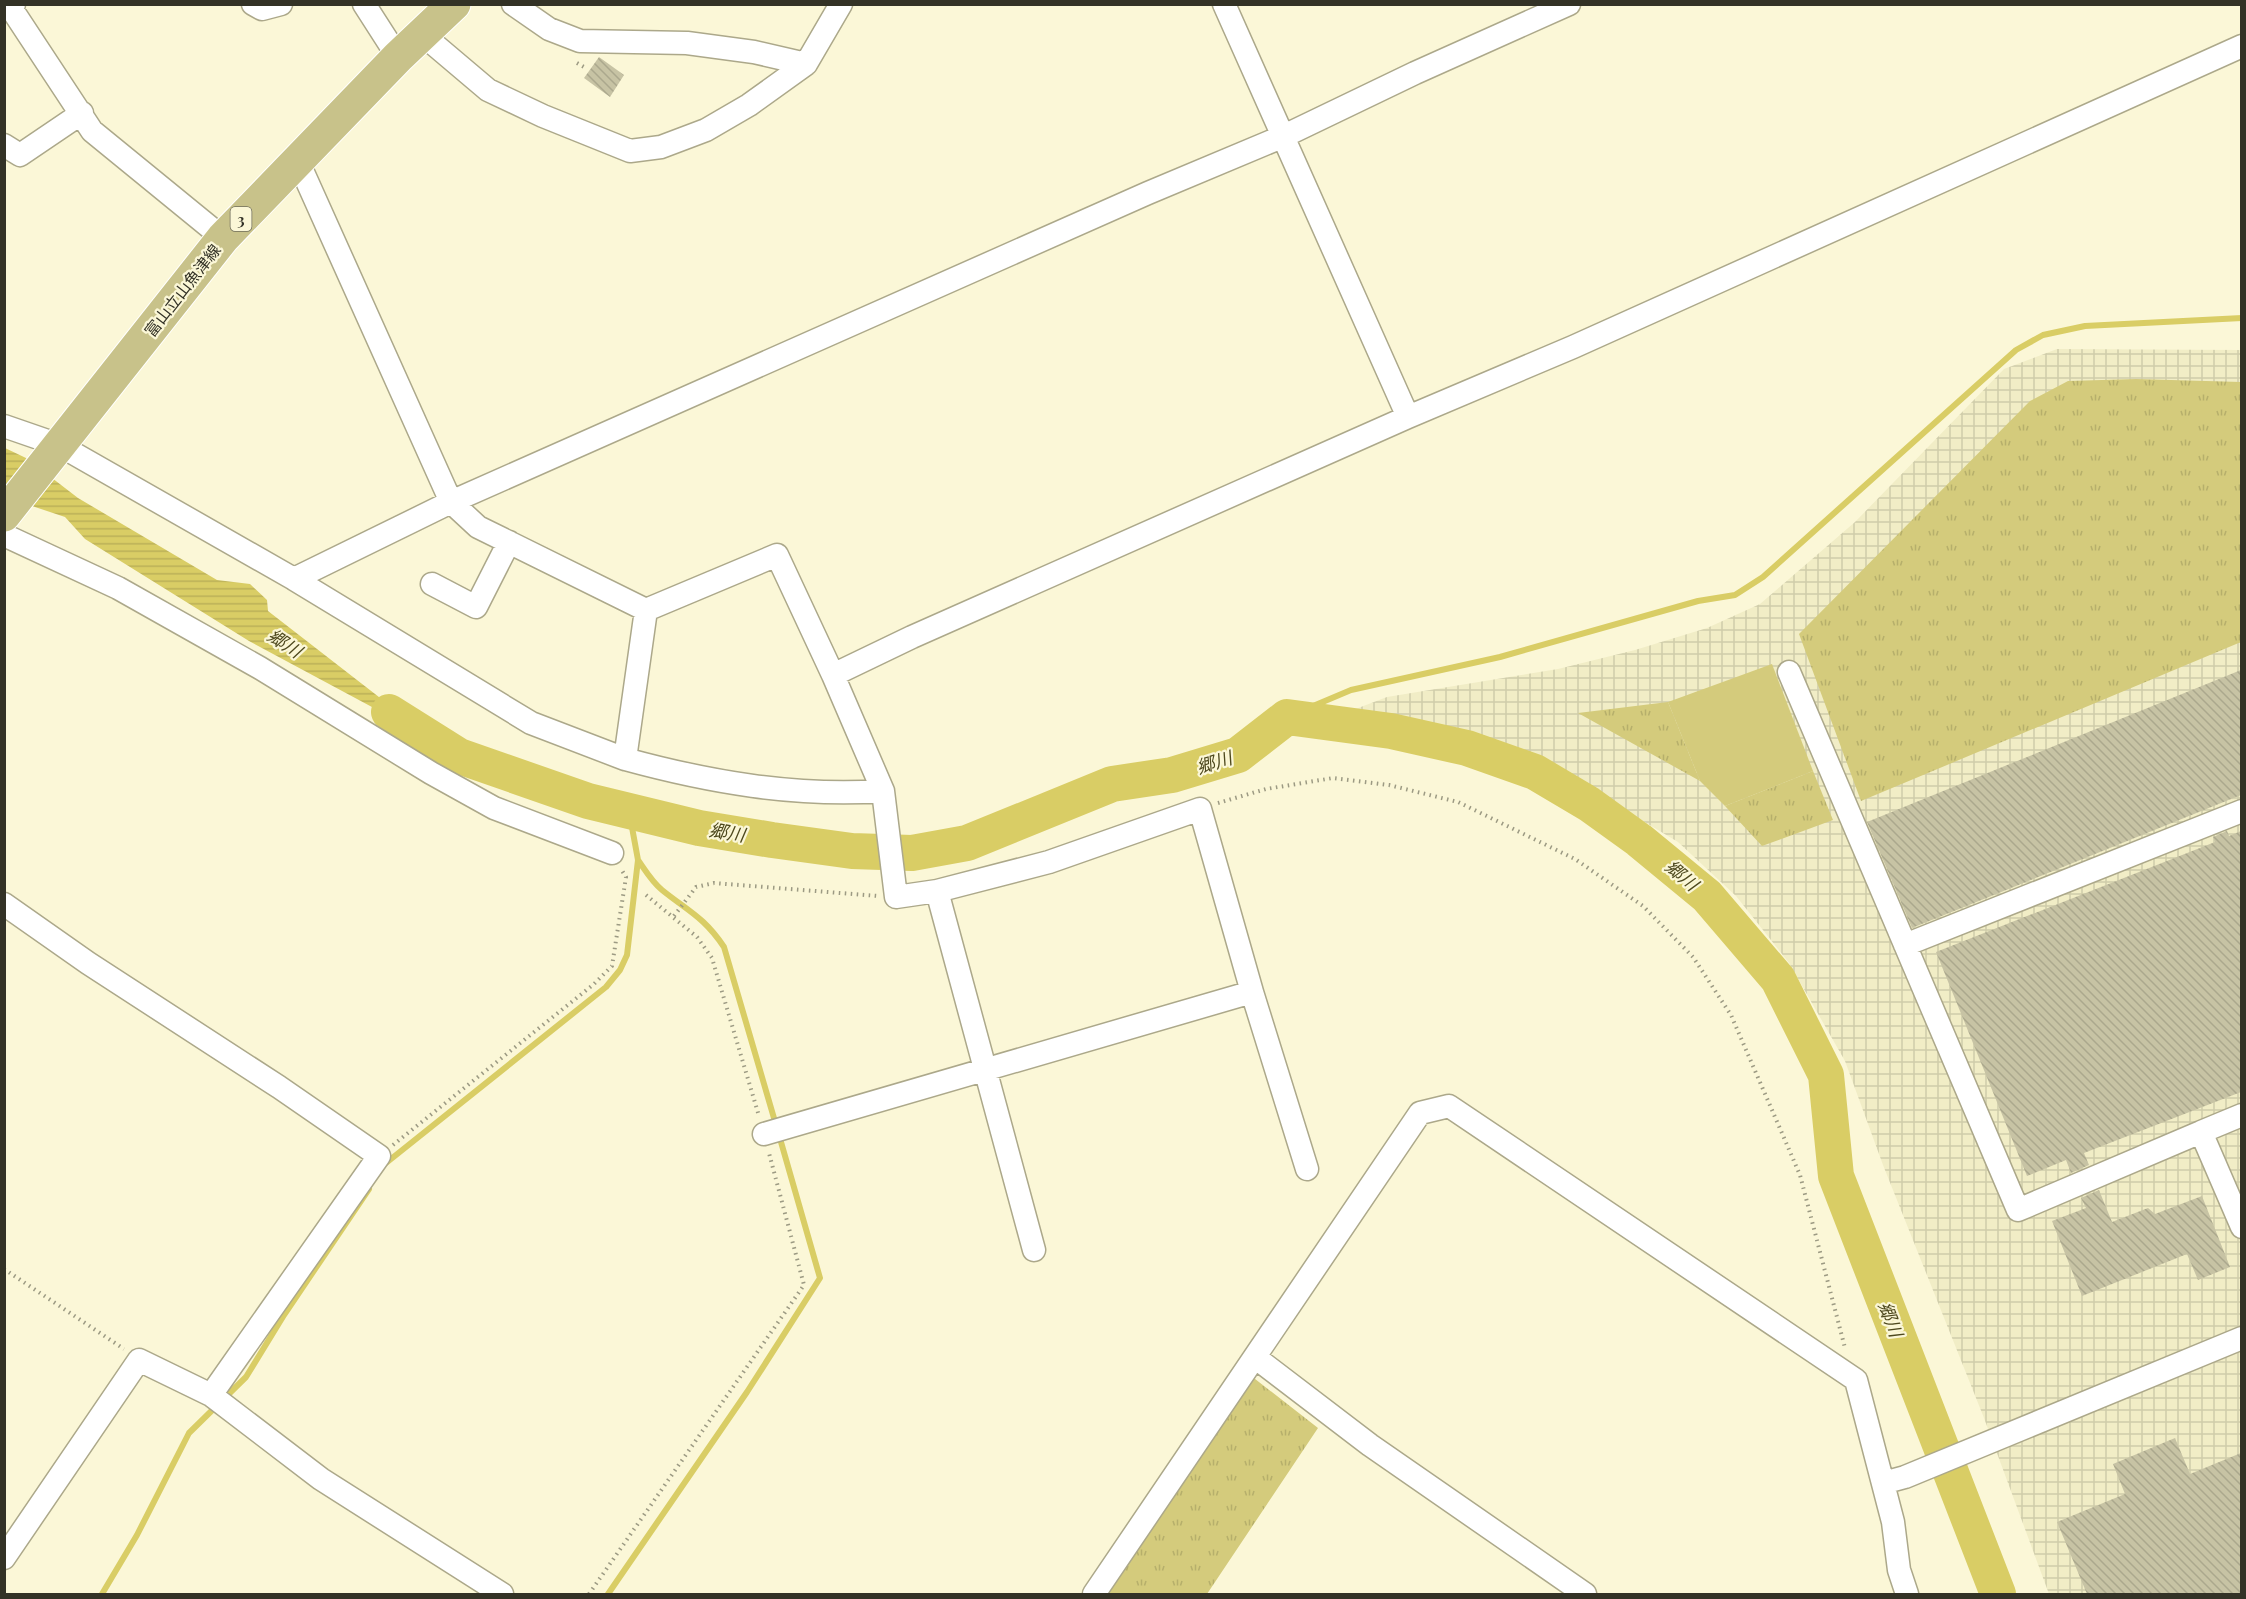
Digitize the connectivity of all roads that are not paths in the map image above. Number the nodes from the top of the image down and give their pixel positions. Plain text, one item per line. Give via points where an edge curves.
1 (14, 4) edge
2 (253, 4) edge
3 (281, 4) edge
4 (364, 4) edge
5 (454, 4) edge
6 (513, 4) edge
7 (841, 4) edge
8 (1224, 4) edge
9 (1569, 4) edge
10 (423, 35) junction
11 (2241, 46) edge
12 (398, 57) junction
13 (806, 64) junction
14 (82, 113) junction
15 (1284, 136) junction
16 (4, 145) edge
17 (297, 159) junction
18 (223, 238) junction
19 (1408, 417) junction
20 (4, 426) edge
21 (55, 450) junction
22 (451, 502) junction
23 (4, 514) edge
24 (4, 535) edge
25 (509, 542) junction
26 (294, 579) junction
27 (432, 584) dead end
28 (646, 610) junction
29 (1789, 672) dead end
30 (833, 675) junction
31 (625, 759) junction
32 (883, 791) junction
33 (2241, 810) edge
34 (612, 853) road end
35 (937, 891) junction
36 (4, 904) edge
37 (1905, 945) junction
38 (1252, 992) junction
39 (987, 1070) junction
40 (2241, 1115) edge
41 (2201, 1132) junction
42 (764, 1134) road end
43 (1307, 1169) dead end
44 (2241, 1227) edge
45 (1034, 1250) dead end
46 (2241, 1338) edge
47 (1256, 1358) junction
48 (211, 1395) junction
49 (1883, 1483) junction
50 (4, 1558) edge
51 (502, 1594) edge
52 (1094, 1594) edge
53 (1585, 1594) edge
54 (1907, 1594) edge

1 - 14 street via 11,8
2 - 3 street via 262,9
4 - 12 street
5 - 10 main road, 富山立山魚津線 / 3
6 - 13 street via 549,29 580,41 687,43
7 - 13 street
8 - 15 street
9 - 15 street
10 - 12 main road, 富山立山魚津線 / 3
10 - 13 street via 488,90 630,151 661,147 706,130
11 - 19 street via 1573,347
12 - 17 main road, 富山立山魚津線 / 3
14 - 16 street via 20,155
14 - 18 street via 92,131
15 - 19 street
15 - 22 street
17 - 18 main road, 富山立山魚津線 / 3
17 - 22 street
18 - 21 main road, 富山立山魚津線 / 3
19 - 30 street
20 - 21 street
21 - 23 main road, 富山立山魚津線 / 3
21 - 26 street
22 - 25 street via 478,527
22 - 26 street
24 - 34 street via 118,588 494,808
25 - 27 street via 477,607
25 - 28 street
26 - 31 street via 531,723
28 - 30 street via 777,555
28 - 31 street
29 - 37 street
30 - 32 street
31 - 32 street via 758,788 837,794
32 - 35 street via 896,897
33 - 37 street
35 - 38 street via 1049,862 1200,809
35 - 39 street
36 - 48 street via 379,1156
37 - 41 street via 2018,1210
38 - 39 street
38 - 43 street
39 - 42 street
39 - 45 street
40 - 41 street
41 - 44 street
46 - 49 street
47 - 49 street via 1420,1113 1449,1106 1853,1377
47 - 52 street
47 - 53 street via 1370,1445
48 - 50 street via 139,1360
48 - 51 street via 321,1479
49 - 54 street

